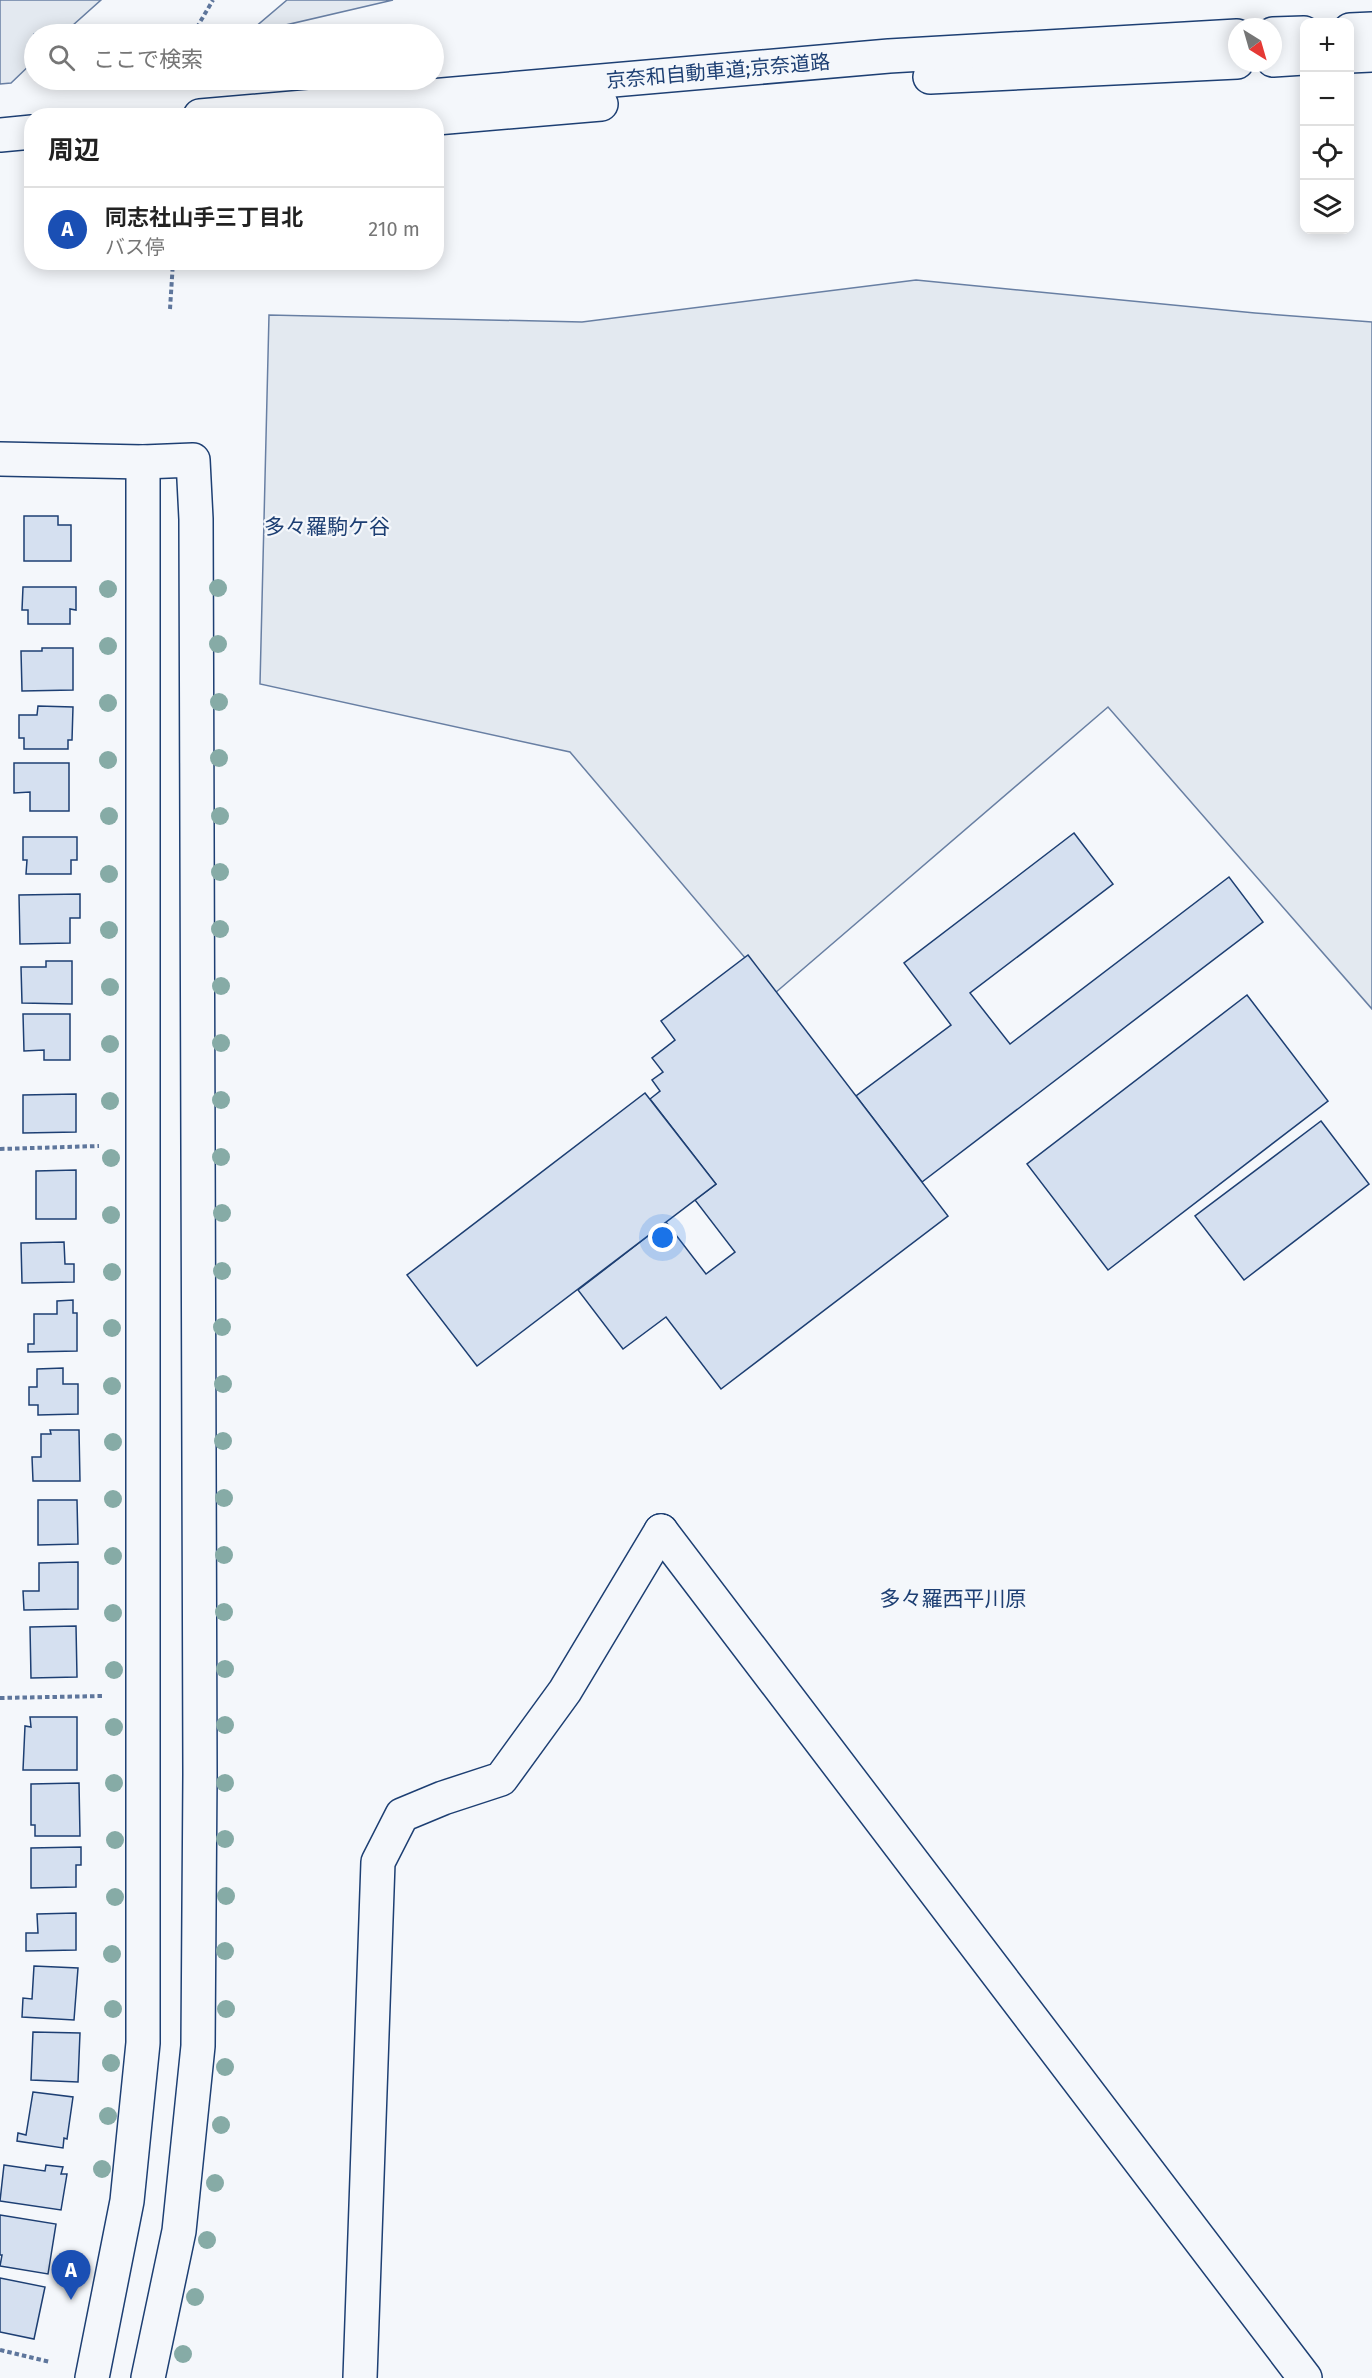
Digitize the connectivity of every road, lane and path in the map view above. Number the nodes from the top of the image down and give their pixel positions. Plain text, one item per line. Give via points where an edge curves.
1 (213, 0) edge
2 (199, 24) edge
3 (1372, 29) edge
4 (1354, 30) edge
5 (1300, 33) edge
6 (1282, 34) edge
7 (1228, 37) edge
8 (1372, 55) edge
9 (1354, 56) edge
10 (1300, 58) edge
11 (1282, 59) edge
12 (1228, 62) edge
13 (292, 108) edge
14 (444, 117) edge
15 (24, 133) edge
16 (0, 135) edge
17 (24, 155) edge
18 (0, 158) edge
19 (172, 270) edge
20 (170, 309) dead end
21 (0, 459) edge
22 (143, 462) junction
23 (99, 1146) dead end
24 (0, 1149) edge
25 (102, 1696) dead end
26 (0, 1698) edge
27 (0, 2350) edge
28 (50, 2362) dead end
29 (92, 2378) edge
30 (148, 2378) edge
31 (360, 2378) edge
32 (1305, 2378) edge

1 - 2 path
3 - 4 main road
5 - 6 main road
7 - 13 main road, 京奈和自動車道;京奈道路 via 889,56
8 - 9 main road
10 - 11 main road
12 - 14 main road, 京奈和自動車道;京奈道路 via 890,79
15 - 16 main road
17 - 18 main road
19 - 20 path
21 - 22 main road
22 - 29 main road via 143,2043 127,2200
22 - 30 main road via 194,460 200,1762 198,2046 179,2231
23 - 24 path
25 - 26 path
27 - 28 path
31 - 32 main road via 378,1862 402,1815 501,1779 565,1691 661,1531

